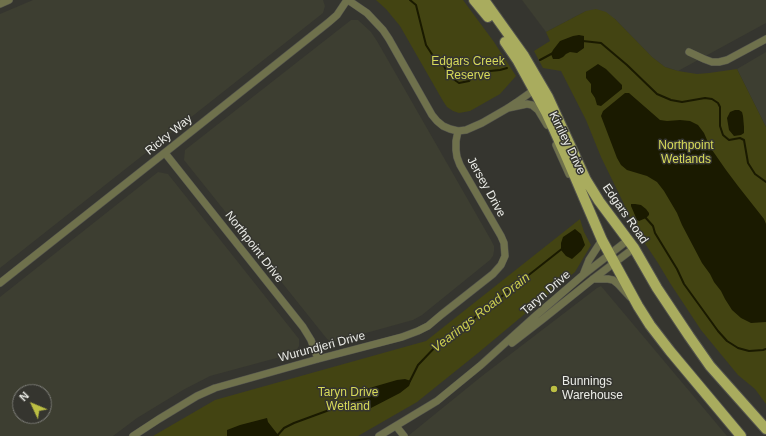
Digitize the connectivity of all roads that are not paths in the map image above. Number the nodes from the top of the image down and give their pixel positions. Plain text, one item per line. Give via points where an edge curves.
1 (9, 0) edge
2 (347, 0) edge
3 (474, 0) edge
4 (484, 0) edge
5 (0, 4) edge
6 (766, 40) edge
7 (689, 52) dead end
8 (539, 90) junction
9 (508, 108) junction
10 (458, 131) junction
11 (165, 153) junction
12 (582, 193) junction
13 (602, 240) junction
14 (631, 244) junction
15 (612, 258) junction
16 (504, 259) joint
17 (583, 275) junction
18 (593, 279) junction
19 (0, 284) edge
20 (638, 306) junction
21 (318, 359) junction
22 (481, 365) junction
23 (396, 426) junction
24 (766, 429) edge
25 (133, 436) edge
26 (379, 436) edge
27 (404, 436) edge
28 (741, 436) edge

1 - 5 street
2 - 10 street via 367,13 383,30 437,121
2 - 11 street, Ricky Way via 330,22
3 - 8 main road, Edgars Road
4 - 8 main road, Edgars Road via 524,56
6 - 7 street via 719,62 712,62
8 - 9 street, Kirriley Drive
8 - 12 main road, Edgars Road
8 - 14 main road, Edgars Road via 560,122 599,202
9 - 10 street, Kirriley Drive via 474,127
9 - 12 street, Kirriley Drive via 529,104 536,107 567,171
10 - 16 street, Jersey Drive via 457,157 501,236 504,243
11 - 19 street, Ricky Way
11 - 21 street, Northpoint Drive via 303,327
12 - 13 main road, Edgars Road
13 - 15 main road, Edgars Road
13 - 17 street
14 - 15 street, Taryn Drive
14 - 24 main road, Edgars Road via 657,288 710,366
15 - 17 street, Taryn Drive
15 - 18 street, Taryn Drive
15 - 20 main road, Edgars Road
16 - 21 street, Wurundjeri Drive via 493,274 428,326 402,337
17 - 22 street, Taryn Drive
18 - 20 street via 613,280
18 - 22 street, Taryn Drive
20 - 28 main road, Edgars Road via 670,352
21 - 25 street, Wurundjeri Drive via 211,389
22 - 23 street, Taryn Drive via 437,401
23 - 26 street, Taryn Drive
23 - 27 street

